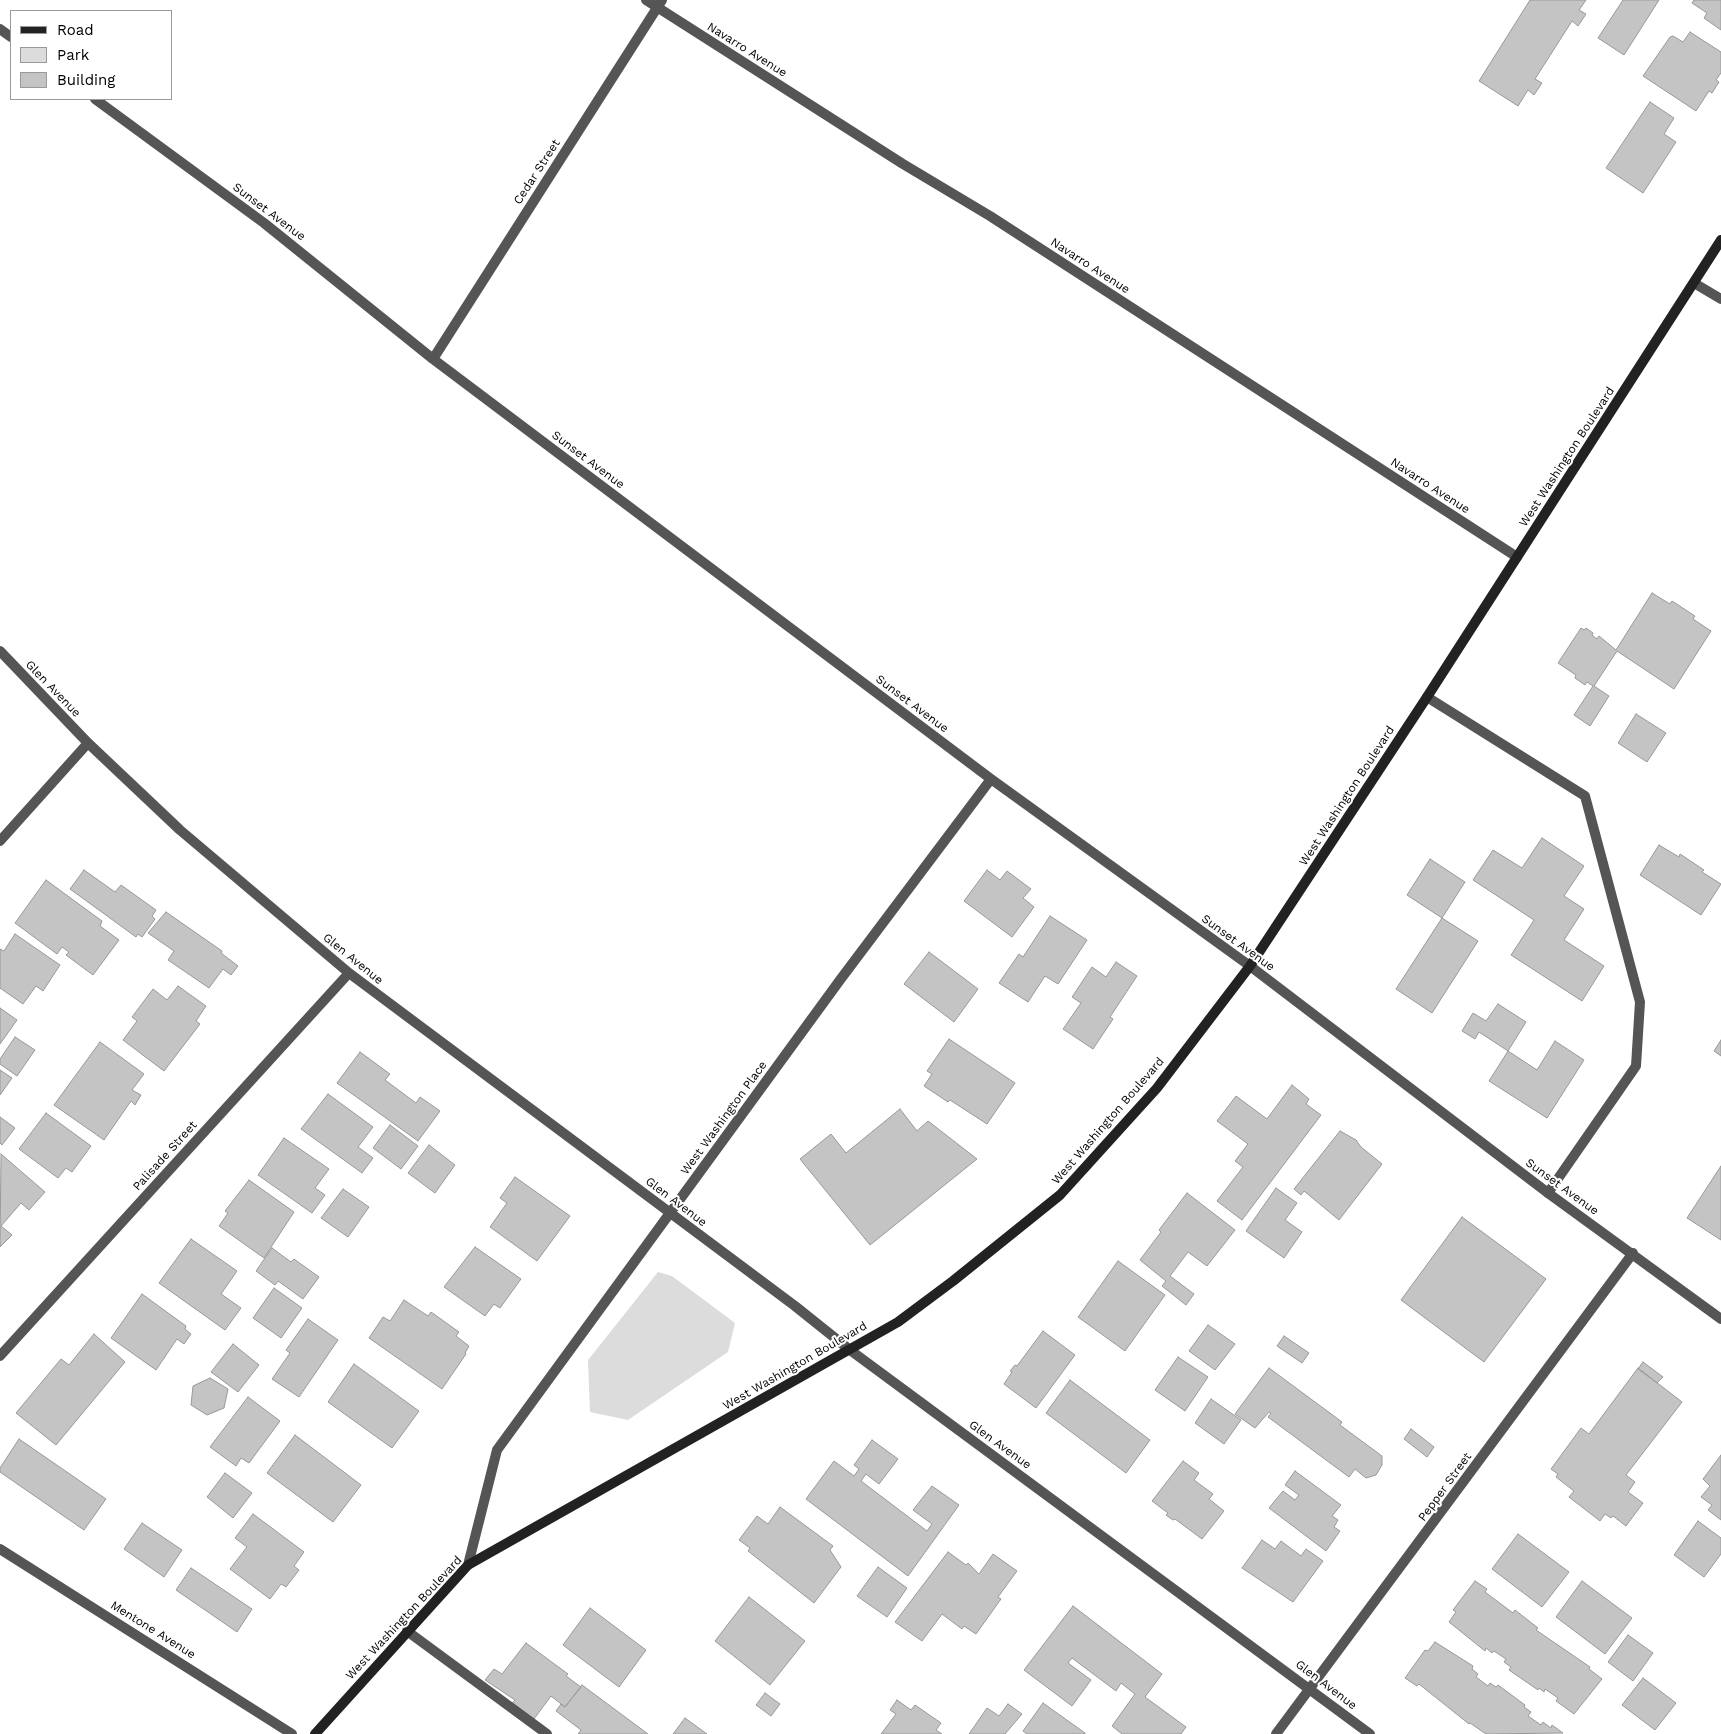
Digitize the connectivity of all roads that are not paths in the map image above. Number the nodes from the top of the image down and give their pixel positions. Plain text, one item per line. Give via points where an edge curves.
1 (646, 0) edge
2 (660, 4) edge
3 (96, 100) edge
4 (1721, 240) edge
5 (1694, 283) junction
6 (1721, 299) edge
7 (433, 359) junction
8 (1517, 557) junction
9 (0, 651) edge
10 (1427, 697) junction
11 (88, 744) junction
12 (991, 779) junction
13 (0, 841) edge
14 (1250, 966) junction
15 (349, 973) junction
16 (1548, 1193) junction
17 (670, 1213) junction
18 (1633, 1253) junction
19 (1721, 1319) edge
20 (850, 1350) junction
21 (0, 1356) edge
22 (0, 1549) edge
23 (468, 1565) junction
24 (407, 1631) junction
25 (1311, 1689) junction
26 (292, 1734) edge
27 (315, 1734) edge
28 (547, 1734) edge
29 (1276, 1734) edge
30 (1370, 1734) edge

1 - 2 street, Navarro Avenue
2 - 7 street, Cedar Street
2 - 8 street, Navarro Avenue via 903,164 990,216
3 - 7 street, Sunset Avenue via 264,223
4 - 5 main road, West Washington Boulevard
5 - 6 street
5 - 8 main road, West Washington Boulevard
7 - 12 street, Sunset Avenue
8 - 10 main road, West Washington Boulevard
9 - 11 street, Glen Avenue
10 - 14 main road, West Washington Boulevard
10 - 16 street via 1585,796 1640,1002 1636,1066
11 - 13 street
11 - 15 street, Glen Avenue via 180,830
12 - 14 street, Sunset Avenue
12 - 17 street, West Washington Place
14 - 16 street, Sunset Avenue
14 - 20 main road, West Washington Boulevard via 1157,1088 1060,1195 954,1281 898,1322
15 - 17 street, Glen Avenue
15 - 21 street, Palisade Street
16 - 18 street, Sunset Avenue
17 - 20 street, Glen Avenue
17 - 23 street, West Washington Place via 497,1450
18 - 19 street, Sunset Avenue
18 - 25 street, Pepper Street
20 - 23 main road, West Washington Boulevard
20 - 25 street, Glen Avenue
22 - 26 street, Mentone Avenue
23 - 24 main road, West Washington Boulevard
24 - 27 main road, West Washington Boulevard
24 - 28 street
25 - 29 street, Pepper Street
25 - 30 street, Glen Avenue

